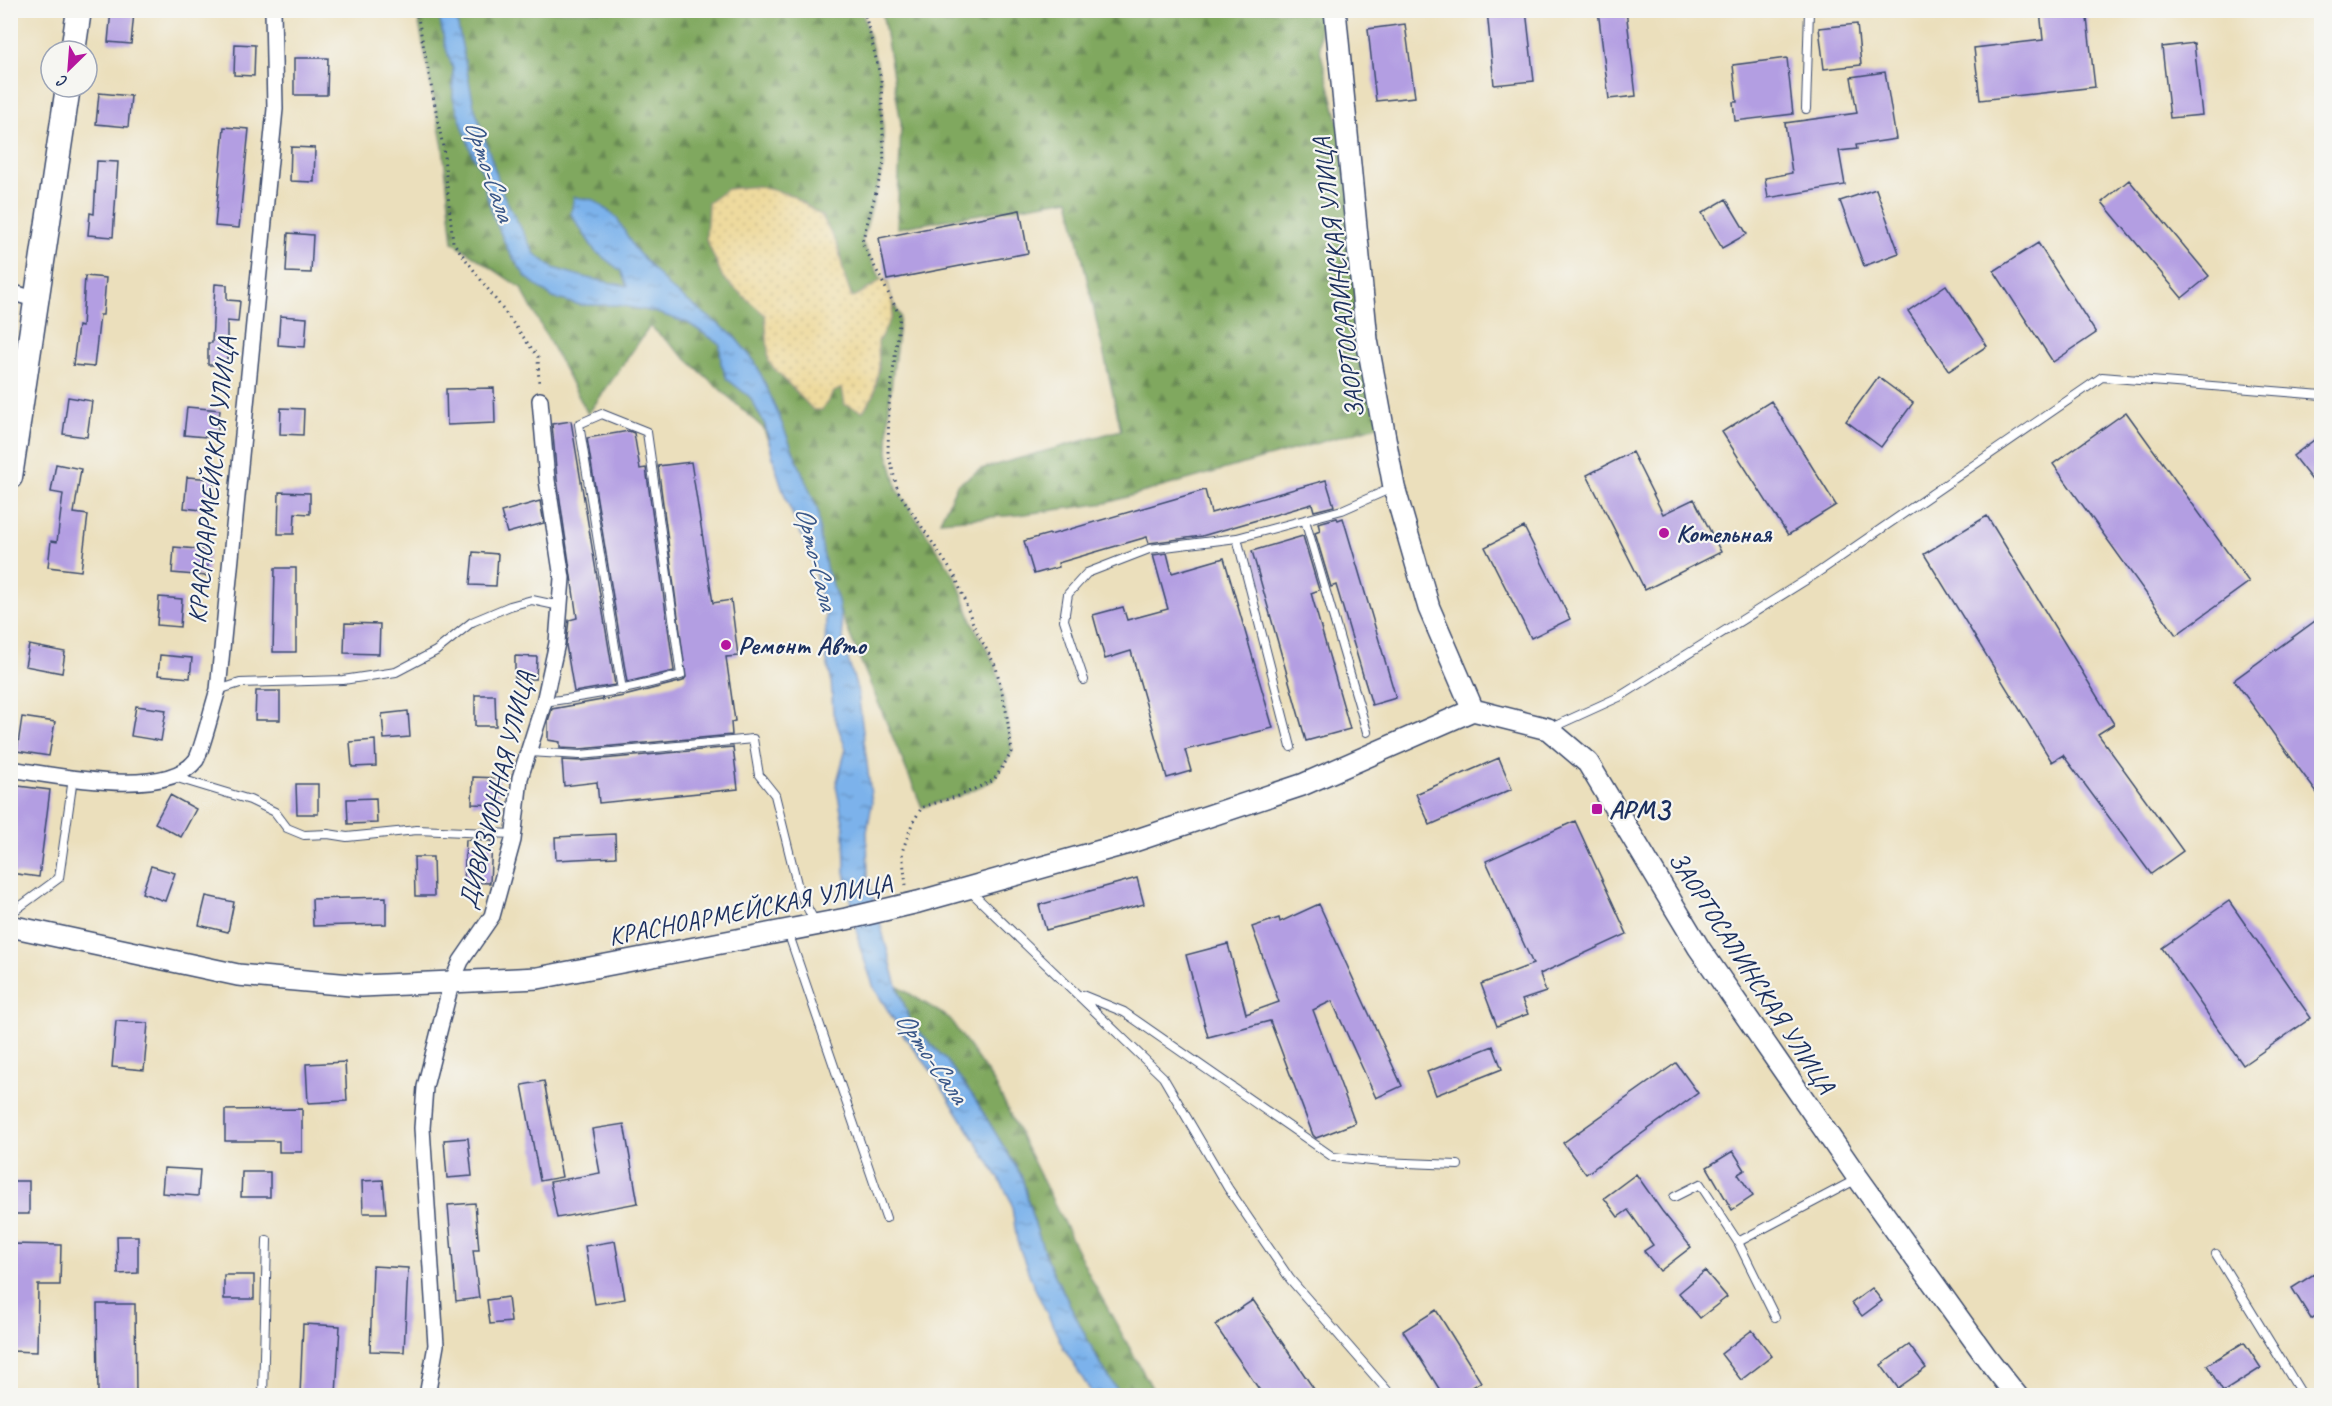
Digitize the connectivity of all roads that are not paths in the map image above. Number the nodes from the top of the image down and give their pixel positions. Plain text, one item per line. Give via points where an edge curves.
1 (79, 10) edge
2 (273, 10) edge
3 (1335, 10) edge
4 (1809, 10) edge
5 (75, 39) edge
6 (66, 99) edge
7 (1806, 109) dead end
8 (10, 292) edge
9 (38, 300) junction
10 (2322, 395) edge
11 (540, 400) road end
12 (10, 477) edge
13 (1394, 487) junction
14 (1305, 520) junction
15 (1237, 538) junction
16 (560, 606) junction
17 (1084, 681) dead end
18 (218, 690) junction
19 (621, 690) junction
20 (544, 702) junction
21 (1473, 710) junction
22 (1548, 729) junction
23 (1367, 732) dead end
24 (1291, 747) dead end
25 (529, 752) junction
26 (10, 769) edge
27 (174, 777) junction
28 (73, 778) junction
29 (513, 834) junction
30 (968, 889) junction
31 (10, 914) edge
32 (817, 925) junction
33 (10, 926) edge
34 (787, 930) junction
35 (451, 984) junction
36 (1077, 993) junction
37 (1458, 1165) dead end
38 (1858, 1178) junction
39 (1674, 1197) dead end
40 (886, 1218) dead end
41 (267, 1240) dead end
42 (1738, 1242) junction
43 (2216, 1254) dead end
44 (1775, 1317) dead end
45 (263, 1395) edge
46 (427, 1395) edge
47 (1392, 1395) edge
48 (2017, 1395) edge
49 (2303, 1395) edge

1 - 5 main road
2 - 18 street, КРАСНОАРМЕЙСКАЯ УЛИЦА via 275,109
3 - 13 street, ЗАОРТОСАЛИНСКАЯ УЛИЦА via 1367,340
4 - 7 lane
6 - 9 main road
8 - 9 street
9 - 12 main road
10 - 22 lane via 2102,377 1807,579 1619,697
11 - 16 street, ДИВИЗИОННАЯ УЛИЦА via 562,578
13 - 14 lane via 1342,510
13 - 21 street, ЗАОРТОСАЛИНСКАЯ УЛИЦА via 1429,608
14 - 15 lane
14 - 23 lane
15 - 17 lane via 1149,549 1087,573 1068,594 1064,620
15 - 24 lane
16 - 18 lane via 532,600 510,606 472,622 436,651 396,672 343,681 240,683
16 - 20 street, ДИВИЗИОННАЯ УЛИЦА via 557,643
18 - 27 street, КРАСНОАРМЕЙСКАЯ УЛИЦА via 196,760
19 - 19 lane via 579,424 602,414 647,432 681,675
19 - 20 lane
20 - 25 street, ДИВИЗИОННАЯ УЛИЦА
21 - 22 street, ЗАОРТОСАЛИНСКАЯ УЛИЦА
21 - 30 street, КРАСНОАРМЕЙСКАЯ УЛИЦА via 1302,785 1125,844
22 - 38 street, ЗАОРТОСАЛИНСКАЯ УЛИЦА via 1588,763 1699,948
25 - 29 street, ДИВИЗИОННАЯ УЛИЦА via 520,778
25 - 32 lane via 580,755 753,739 759,774 775,795 799,892
26 - 28 street
27 - 28 street via 117,784
27 - 29 lane via 250,800 275,812 287,828 304,835 347,837 417,830
28 - 31 lane via 59,878
29 - 35 street, ДИВИЗИОННАЯ УЛИЦА via 492,916 461,961
30 - 32 street, КРАСНОАРМЕЙСКАЯ УЛИЦА
30 - 36 lane
32 - 34 street, КРАСНОАРМЕЙСКАЯ УЛИЦА
33 - 35 street, КРАСНОАРМЕЙСКАЯ УЛИЦА via 238,975 362,986
34 - 35 street, КРАСНОАРМЕЙСКАЯ УЛИЦА via 538,978
34 - 40 lane
35 - 46 street, ДИВИЗИОННАЯ УЛИЦА via 425,1087 422,1128 436,1345
36 - 37 lane via 1124,1012 1333,1157
36 - 47 lane via 1163,1077 1228,1188 1290,1279
38 - 42 lane
38 - 48 street, ЗАОРТОСАЛИНСКАЯ УЛИЦА
39 - 42 lane via 1700,1184
41 - 45 lane
42 - 44 lane
43 - 49 lane

